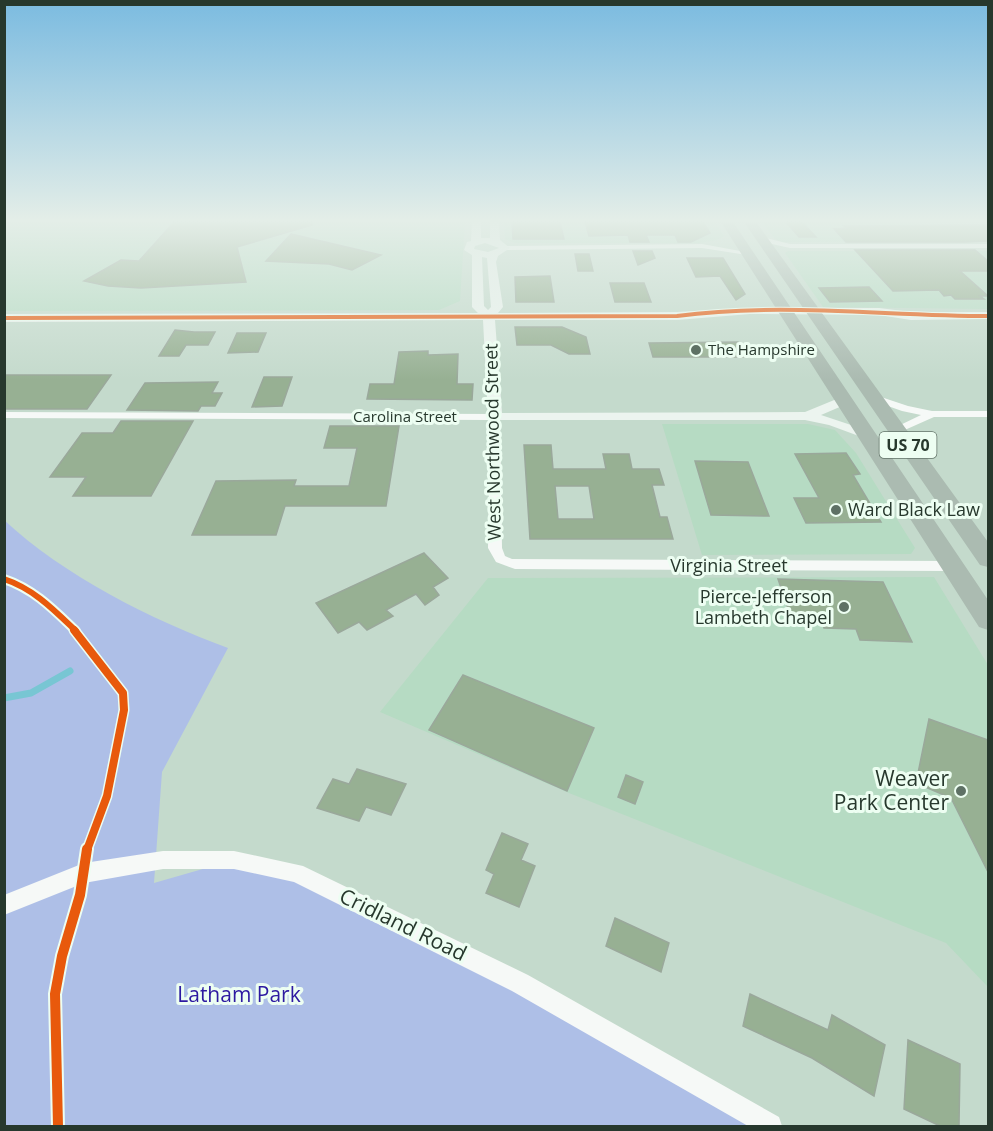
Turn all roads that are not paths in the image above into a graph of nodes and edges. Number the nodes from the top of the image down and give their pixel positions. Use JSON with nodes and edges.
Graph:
{"nodes":[{"id":1,"x":477,"y":275,"type":"edge"},
{"id":2,"x":493,"y":275,"type":"edge"},
{"id":3,"x":761,"y":275,"type":"edge"},
{"id":4,"x":788,"y":275,"type":"edge"},
{"id":5,"x":489,"y":316,"type":"junction"},
{"id":6,"x":988,"y":316,"type":"edge"},
{"id":7,"x":4,"y":318,"type":"edge"},
{"id":8,"x":875,"y":398,"type":"junction"},
{"id":9,"x":844,"y":400,"type":"junction"},
{"id":10,"x":932,"y":414,"type":"junction"},
{"id":11,"x":988,"y":414,"type":"edge"},
{"id":12,"x":4,"y":416,"type":"edge"},
{"id":13,"x":805,"y":416,"type":"junction"},
{"id":14,"x":495,"y":417,"type":"junction"},
{"id":15,"x":898,"y":430,"type":"junction"},
{"id":16,"x":867,"y":435,"type":"junction"},
{"id":17,"x":988,"y":559,"type":"edge"},
{"id":18,"x":505,"y":563,"type":"joint"},
{"id":19,"x":953,"y":566,"type":"junction"},
{"id":20,"x":988,"y":592,"type":"edge"},
{"id":21,"x":988,"y":620,"type":"edge"},
{"id":22,"x":4,"y":905,"type":"edge"},
{"id":23,"x":770,"y":1126,"type":"edge"}],
"edges":[{"from":1,"to":5,"type":"street"},
{"from":2,"to":5,"type":"street"},
{"from":3,"to":9,"type":"highway","number":"US 70"},
{"from":4,"to":8,"type":"highway","number":"US 70"},
{"from":5,"to":6,"type":"street"},
{"from":5,"to":7,"type":"street"},
{"from":5,"to":14,"type":"street","name":"West Northwood Street"},
{"from":8,"to":10,"type":"street"},
{"from":8,"to":15,"type":"highway","number":"US 70"},
{"from":9,"to":13,"type":"street","name":"Carolina Street"},
{"from":9,"to":16,"type":"highway","number":"US 70"},
{"from":10,"to":11,"type":"street"},
{"from":10,"to":15,"type":"street"},
{"from":12,"to":14,"type":"street","name":"Carolina Street"},
{"from":13,"to":14,"type":"street","name":"Carolina Street"},
{"from":13,"to":16,"type":"street","name":"Carolina Street"},
{"from":14,"to":18,"type":"street","name":"West Northwood Street"},
{"from":15,"to":17,"type":"highway","number":"US 70"},
{"from":16,"to":19,"type":"highway","number":"US 70"},
{"from":18,"to":19,"type":"street","name":"Virginia Street"},
{"from":19,"to":20,"type":"highway"},
{"from":19,"to":21,"type":"highway","number":"US 70"},
{"from":22,"to":23,"type":"street","name":"Cridland Road"}]}
